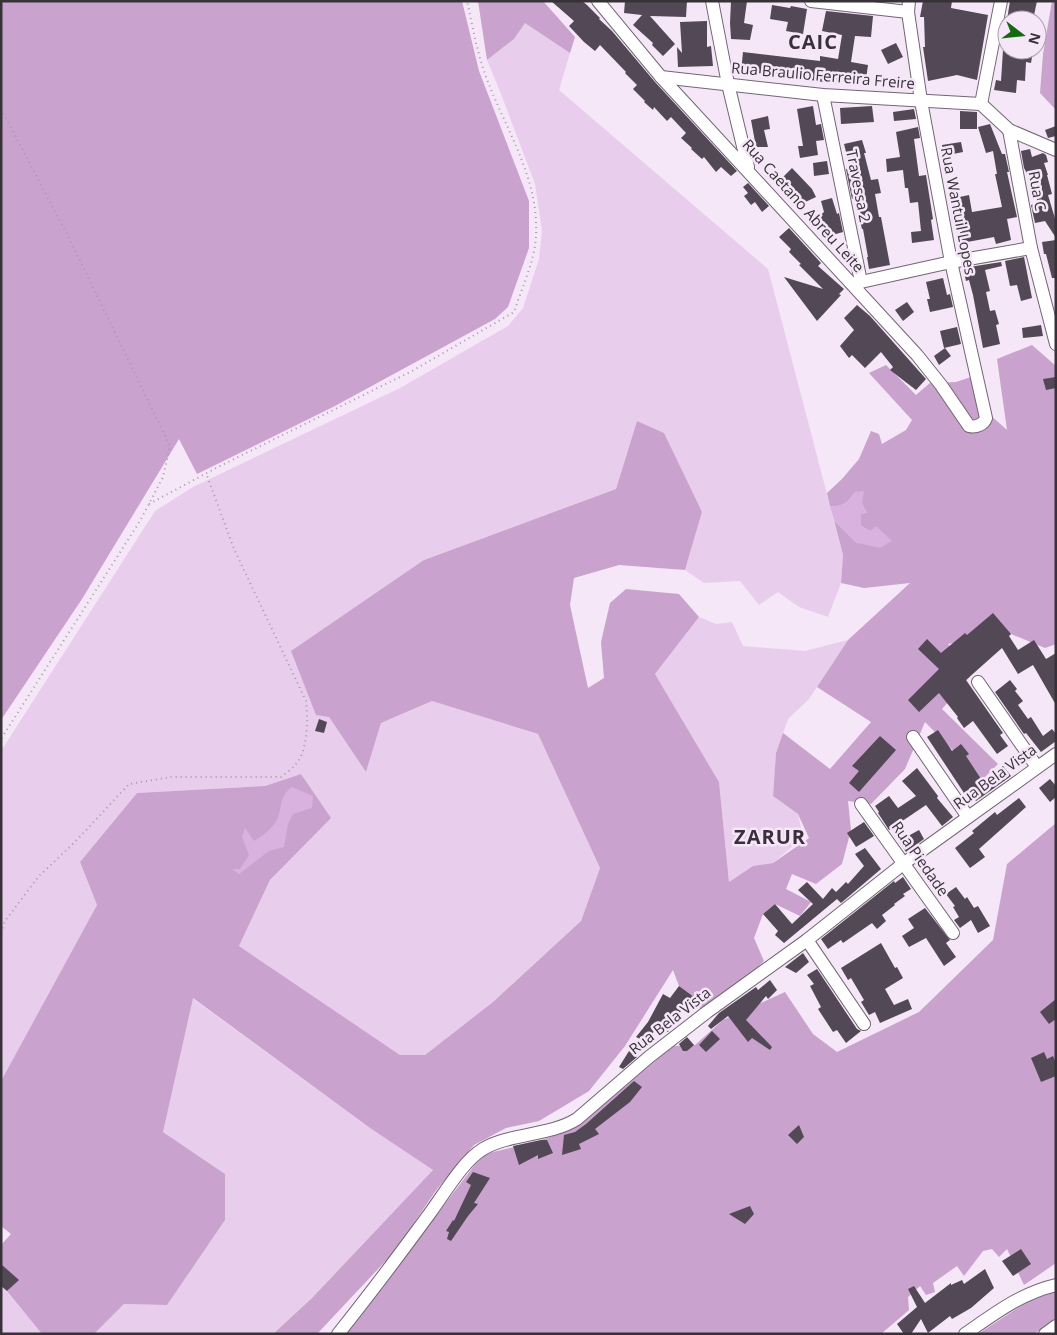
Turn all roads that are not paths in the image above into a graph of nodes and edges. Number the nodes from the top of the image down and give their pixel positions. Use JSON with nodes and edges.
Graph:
{"nodes":[{"id":1,"x":598,"y":1,"type":"edge"},
{"id":2,"x":712,"y":1,"type":"edge"},
{"id":3,"x":811,"y":1,"type":"edge"},
{"id":4,"x":1001,"y":1,"type":"edge"},
{"id":5,"x":908,"y":7,"type":"edge"},
{"id":6,"x":661,"y":77,"type":"junction"},
{"id":7,"x":728,"y":84,"type":"junction"},
{"id":8,"x":823,"y":95,"type":"junction"},
{"id":9,"x":921,"y":101,"type":"junction"},
{"id":10,"x":981,"y":104,"type":"junction"},
{"id":11,"x":1009,"y":130,"type":"junction"},
{"id":12,"x":1056,"y":150,"type":"edge"},
{"id":13,"x":748,"y":170,"type":"junction"},
{"id":14,"x":1030,"y":248,"type":"junction"},
{"id":15,"x":951,"y":262,"type":"junction"},
{"id":16,"x":856,"y":283,"type":"junction"},
{"id":17,"x":1055,"y":343,"type":"edge"},
{"id":18,"x":982,"y":424,"type":"joint"},
{"id":19,"x":978,"y":682,"type":"dead end"},
{"id":20,"x":913,"y":736,"type":"dead end"},
{"id":21,"x":1056,"y":754,"type":"edge"},
{"id":22,"x":1037,"y":767,"type":"junction"},
{"id":23,"x":860,"y":804,"type":"dead end"},
{"id":24,"x":968,"y":817,"type":"junction"},
{"id":25,"x":903,"y":864,"type":"junction"},
{"id":26,"x":953,"y":934,"type":"dead end"},
{"id":27,"x":807,"y":940,"type":"junction"},
{"id":28,"x":864,"y":1024,"type":"dead end"},
{"id":29,"x":1056,"y":1285,"type":"edge"},
{"id":30,"x":1056,"y":1326,"type":"edge"},
{"id":31,"x":338,"y":1334,"type":"edge"},
{"id":32,"x":965,"y":1334,"type":"edge"},
{"id":33,"x":1045,"y":1334,"type":"edge"}],
"edges":[{"from":1,"to":6,"type":"street","name":"Rua Caetano Abreu Leite"},
{"from":2,"to":7,"type":"street"},
{"from":3,"to":5,"type":"street"},
{"from":4,"to":10,"type":"street"},
{"from":5,"to":9,"type":"street","name":"Rua Wantuil Lopes"},
{"from":6,"to":7,"type":"street","name":"Rua Braulio Ferreira Freire"},
{"from":6,"to":13,"type":"street","name":"Rua Caetano Abreu Leite"},
{"from":7,"to":8,"type":"street","name":"Rua Braulio Ferreira Freire"},
{"from":7,"to":13,"type":"street"},
{"from":8,"to":9,"type":"street","name":"Rua Braulio Ferreira Freire"},
{"from":8,"to":16,"type":"street","name":"Travessa 2"},
{"from":9,"to":10,"type":"street","name":"Rua Braulio Ferreira Freire"},
{"from":9,"to":15,"type":"street","name":"Rua Wantuil Lopes"},
{"from":10,"to":11,"type":"street"},
{"from":11,"to":12,"type":"street"},
{"from":11,"to":14,"type":"street","name":"Rua C"},
{"from":13,"to":16,"type":"street","name":"Rua Caetano Abreu Leite"},
{"from":14,"to":15,"type":"street"},
{"from":14,"to":17,"type":"street","name":"Rua C"},
{"from":15,"to":16,"type":"street"},
{"from":15,"to":18,"type":"street","name":"Rua Wantuil Lopes"},
{"from":16,"to":18,"type":"street","name":"Rua Caetano Abreu Leite"},
{"from":19,"to":22,"type":"street"},
{"from":20,"to":24,"type":"street"},
{"from":21,"to":22,"type":"street","name":"Rua Bela Vista"},
{"from":22,"to":24,"type":"street","name":"Rua Bela Vista"},
{"from":23,"to":25,"type":"street","name":"Rua Piedade"},
{"from":24,"to":25,"type":"street","name":"Rua Bela Vista"},
{"from":25,"to":26,"type":"street","name":"Rua Piedade"},
{"from":25,"to":27,"type":"street","name":"Rua Bela Vista"},
{"from":27,"to":28,"type":"street"},
{"from":27,"to":31,"type":"street","name":"Rua Bela Vista"},
{"from":29,"to":32,"type":"street"},
{"from":30,"to":33,"type":"street"}]}
